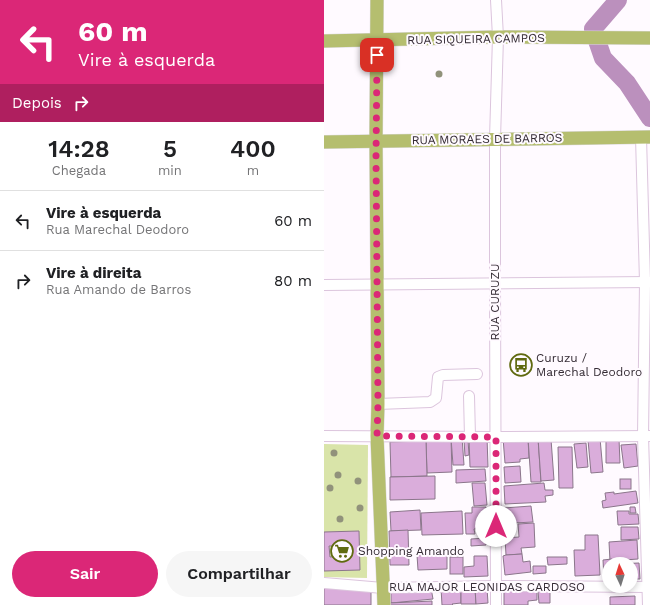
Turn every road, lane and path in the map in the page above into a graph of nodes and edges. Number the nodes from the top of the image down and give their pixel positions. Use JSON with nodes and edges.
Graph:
{"nodes":[{"id":1,"x":377,"y":0,"type":"edge"},
{"id":2,"x":496,"y":0,"type":"edge"},
{"id":3,"x":498,"y":37,"type":"junction"},
{"id":4,"x":650,"y":38,"type":"edge"},
{"id":5,"x":377,"y":40,"type":"junction"},
{"id":6,"x":324,"y":41,"type":"edge"},
{"id":7,"x":645,"y":137,"type":"edge"},
{"id":8,"x":495,"y":139,"type":"junction"},
{"id":9,"x":324,"y":142,"type":"edge"},
{"id":10,"x":376,"y":142,"type":"junction"},
{"id":11,"x":647,"y":282,"type":"edge"},
{"id":12,"x":495,"y":283,"type":"junction"},
{"id":13,"x":377,"y":284,"type":"junction"},
{"id":14,"x":324,"y":285,"type":"edge"},
{"id":15,"x":477,"y":374,"type":"dead end"},
{"id":16,"x":469,"y":396,"type":"dead end"},
{"id":17,"x":378,"y":404,"type":"junction"},
{"id":18,"x":324,"y":436,"type":"edge"},
{"id":19,"x":377,"y":436,"type":"junction"},
{"id":20,"x":647,"y":436,"type":"edge"},
{"id":21,"x":470,"y":437,"type":"junction"},
{"id":22,"x":496,"y":437,"type":"junction"},
{"id":23,"x":324,"y":583,"type":"edge"},
{"id":24,"x":496,"y":586,"type":"junction"},
{"id":25,"x":649,"y":587,"type":"edge"},
{"id":26,"x":384,"y":588,"type":"junction"},
{"id":27,"x":384,"y":605,"type":"edge"},
{"id":28,"x":496,"y":605,"type":"edge"},
{"id":29,"x":648,"y":605,"type":"edge"}],
"edges":[{"from":1,"to":5,"type":"main road"},
{"from":2,"to":3,"type":"street","name":"RUA CURUZU"},
{"from":3,"to":4,"type":"main road","name":"RUA SIQUEIRA CAMPOS"},
{"from":3,"to":5,"type":"main road","name":"RUA SIQUEIRA CAMPOS"},
{"from":3,"to":8,"type":"street","name":"RUA CURUZU"},
{"from":5,"to":6,"type":"main road","name":"RUA SIQUEIRA CAMPOS"},
{"from":5,"to":10,"type":"main road"},
{"from":7,"to":8,"type":"main road","name":"RUA MORAES DE BARROS"},
{"from":7,"to":11,"type":"street"},
{"from":8,"to":10,"type":"main road","name":"RUA MORAES DE BARROS"},
{"from":8,"to":12,"type":"street","name":"RUA CURUZU"},
{"from":9,"to":10,"type":"main road","name":"RUA MORAES DE BARROS"},
{"from":10,"to":13,"type":"main road"},
{"from":11,"to":12,"type":"street"},
{"from":11,"to":20,"type":"street"},
{"from":12,"to":13,"type":"street"},
{"from":12,"to":22,"type":"street","name":"RUA CURUZU"},
{"from":13,"to":14,"type":"street"},
{"from":13,"to":17,"type":"main road"},
{"from":15,"to":17,"type":"street"},
{"from":16,"to":21,"type":"street"},
{"from":17,"to":19,"type":"main road"},
{"from":18,"to":19,"type":"street"},
{"from":19,"to":21,"type":"street"},
{"from":19,"to":26,"type":"main road"},
{"from":20,"to":22,"type":"street"},
{"from":20,"to":25,"type":"street"},
{"from":21,"to":22,"type":"street"},
{"from":22,"to":24,"type":"street","name":"RUA CURUZU"},
{"from":23,"to":26,"type":"street","name":"RUA MAJOR LEONIDAS CARDOSO"},
{"from":24,"to":25,"type":"street","name":"RUA MAJOR LEONIDAS CARDOSO"},
{"from":24,"to":26,"type":"street","name":"RUA MAJOR LEONIDAS CARDOSO"},
{"from":24,"to":28,"type":"street","name":"RUA CURUZU"},
{"from":25,"to":29,"type":"street"},
{"from":26,"to":27,"type":"main road"}]}
